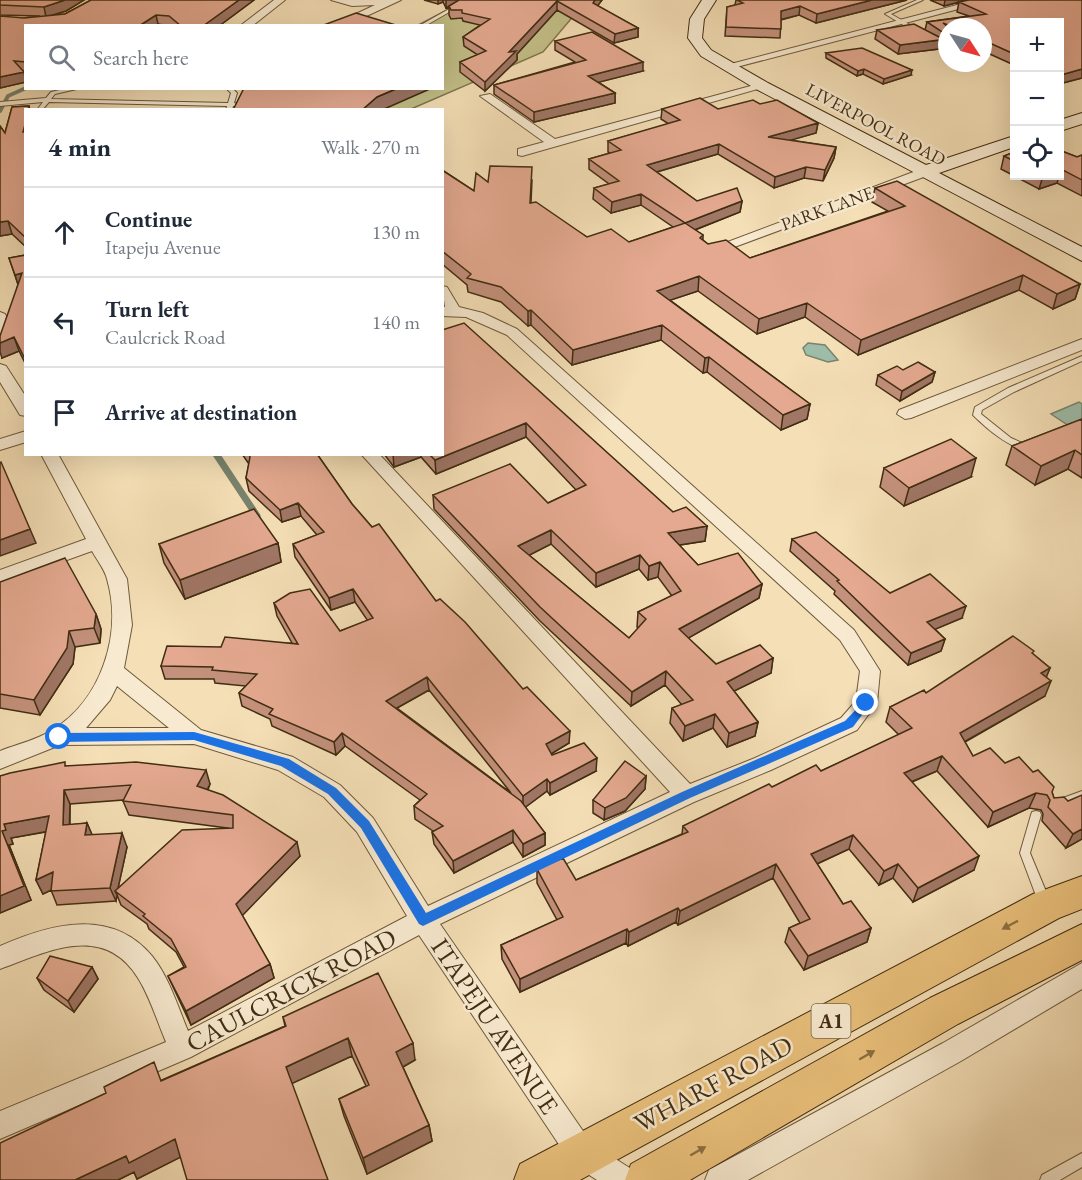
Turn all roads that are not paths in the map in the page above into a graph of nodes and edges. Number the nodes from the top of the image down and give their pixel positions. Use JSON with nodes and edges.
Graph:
{"nodes":[{"id":1,"x":280,"y":0,"type":"edge"},
{"id":2,"x":336,"y":0,"type":"edge"},
{"id":3,"x":468,"y":0,"type":"edge"},
{"id":4,"x":709,"y":0,"type":"edge"},
{"id":5,"x":921,"y":0,"type":"edge"},
{"id":6,"x":988,"y":0,"type":"edge"},
{"id":7,"x":395,"y":1,"type":"edge"},
{"id":8,"x":352,"y":3,"type":"junction"},
{"id":9,"x":359,"y":16,"type":"junction"},
{"id":10,"x":904,"y":22,"type":"junction"},
{"id":11,"x":248,"y":24,"type":"edge"},
{"id":12,"x":340,"y":24,"type":"edge"},
{"id":13,"x":426,"y":24,"type":"edge"},
{"id":14,"x":922,"y":34,"type":"edge"},
{"id":15,"x":729,"y":66,"type":"junction"},
{"id":16,"x":762,"y":86,"type":"junction"},
{"id":17,"x":59,"y":90,"type":"edge"},
{"id":18,"x":232,"y":90,"type":"edge"},
{"id":19,"x":486,"y":96,"type":"dead end"},
{"id":20,"x":45,"y":100,"type":"junction"},
{"id":21,"x":0,"y":104,"type":"edge"},
{"id":22,"x":241,"y":105,"type":"edge"},
{"id":23,"x":230,"y":107,"type":"edge"},
{"id":24,"x":40,"y":108,"type":"edge"},
{"id":25,"x":1082,"y":118,"type":"edge"},
{"id":26,"x":1064,"y":124,"type":"edge"},
{"id":27,"x":1010,"y":142,"type":"edge"},
{"id":28,"x":553,"y":143,"type":"junction"},
{"id":29,"x":522,"y":152,"type":"dead end"},
{"id":30,"x":924,"y":172,"type":"junction"},
{"id":31,"x":708,"y":252,"type":"edge"},
{"id":32,"x":1082,"y":255,"type":"edge"},
{"id":33,"x":448,"y":311,"type":"edge"},
{"id":34,"x":0,"y":317,"type":"edge"},
{"id":35,"x":0,"y":329,"type":"edge"},
{"id":36,"x":1082,"y":344,"type":"edge"},
{"id":37,"x":1082,"y":358,"type":"edge"},
{"id":38,"x":1015,"y":368,"type":"junction"},
{"id":39,"x":0,"y":369,"type":"edge"},
{"id":40,"x":1033,"y":380,"type":"junction"},
{"id":41,"x":24,"y":408,"type":"edge"},
{"id":42,"x":905,"y":414,"type":"dead end"},
{"id":43,"x":24,"y":437,"type":"edge"},
{"id":44,"x":0,"y":445,"type":"edge"},
{"id":45,"x":1035,"y":447,"type":"edge"},
{"id":46,"x":50,"y":456,"type":"edge"},
{"id":47,"x":371,"y":456,"type":"edge"},
{"id":48,"x":97,"y":542,"type":"junction"},
{"id":49,"x":0,"y":577,"type":"edge"},
{"id":50,"x":113,"y":671,"type":"junction"},
{"id":51,"x":194,"y":736,"type":"junction"},
{"id":52,"x":59,"y":737,"type":"junction"},
{"id":53,"x":0,"y":760,"type":"edge"},
{"id":54,"x":686,"y":795,"type":"junction"},
{"id":55,"x":1082,"y":795,"type":"edge"},
{"id":56,"x":1052,"y":807,"type":"edge"},
{"id":57,"x":1036,"y":815,"type":"dead end"},
{"id":58,"x":1064,"y":899,"type":"edge"},
{"id":59,"x":423,"y":920,"type":"junction"},
{"id":60,"x":1082,"y":941,"type":"edge"},
{"id":61,"x":0,"y":958,"type":"edge"},
{"id":62,"x":1082,"y":975,"type":"edge"},
{"id":63,"x":182,"y":1048,"type":"junction"},
{"id":64,"x":0,"y":1125,"type":"edge"},
{"id":65,"x":582,"y":1154,"type":"junction"},
{"id":66,"x":1082,"y":1160,"type":"edge"},
{"id":67,"x":536,"y":1180,"type":"edge"},
{"id":68,"x":623,"y":1180,"type":"edge"},
{"id":69,"x":647,"y":1180,"type":"edge"},
{"id":70,"x":719,"y":1180,"type":"edge"},
{"id":71,"x":1047,"y":1180,"type":"edge"}],
"edges":[{"from":1,"to":11,"type":"street"},
{"from":2,"to":8,"type":"street"},
{"from":3,"to":13,"type":"lane"},
{"from":4,"to":15,"type":"main road","name":"LIVERPOOL ROAD"},
{"from":5,"to":10,"type":"lane"},
{"from":6,"to":10,"type":"street"},
{"from":7,"to":8,"type":"street"},
{"from":7,"to":9,"type":"street"},
{"from":8,"to":9,"type":"street"},
{"from":9,"to":12,"type":"street"},
{"from":10,"to":14,"type":"lane"},
{"from":10,"to":15,"type":"street"},
{"from":15,"to":16,"type":"main road","name":"LIVERPOOL ROAD"},
{"from":16,"to":28,"type":"street"},
{"from":16,"to":30,"type":"main road","name":"LIVERPOOL ROAD"},
{"from":17,"to":20,"type":"lane"},
{"from":18,"to":23,"type":"lane"},
{"from":19,"to":28,"type":"street"},
{"from":20,"to":21,"type":"lane"},
{"from":20,"to":23,"type":"lane"},
{"from":20,"to":24,"type":"lane"},
{"from":22,"to":23,"type":"lane"},
{"from":25,"to":26,"type":"main road"},
{"from":27,"to":30,"type":"main road","name":"PARK LANE"},
{"from":28,"to":29,"type":"street"},
{"from":30,"to":31,"type":"street","name":"PARK LANE"},
{"from":30,"to":32,"type":"main road","name":"LIVERPOOL ROAD"},
{"from":33,"to":54,"type":"street","name":"CAULCRICK ROAD"},
{"from":34,"to":35,"type":"street"},
{"from":36,"to":38,"type":"street"},
{"from":37,"to":40,"type":"lane"},
{"from":38,"to":40,"type":"lane"},
{"from":38,"to":42,"type":"street"},
{"from":39,"to":41,"type":"street"},
{"from":40,"to":45,"type":"lane"},
{"from":43,"to":44,"type":"street"},
{"from":46,"to":48,"type":"street"},
{"from":47,"to":54,"type":"street"},
{"from":48,"to":49,"type":"street"},
{"from":48,"to":50,"type":"street"},
{"from":50,"to":51,"type":"street"},
{"from":50,"to":52,"type":"street"},
{"from":51,"to":52,"type":"street","name":"ITAPEJU AVENUE"},
{"from":51,"to":59,"type":"street","name":"ITAPEJU AVENUE"},
{"from":52,"to":53,"type":"street","name":"ITAPEJU AVENUE"},
{"from":54,"to":59,"type":"street","name":"CAULCRICK ROAD"},
{"from":55,"to":56,"type":"lane"},
{"from":57,"to":58,"type":"lane"},
{"from":58,"to":65,"type":"main road","name":"WHARF ROAD","number":"A1","one_way":true},
{"from":59,"to":63,"type":"street","name":"CAULCRICK ROAD"},
{"from":59,"to":65,"type":"street","name":"ITAPEJU AVENUE"},
{"from":69,"to":60,"type":"main road","number":"A1","one_way":true},
{"from":61,"to":63,"type":"street"},
{"from":62,"to":70,"type":"street"},
{"from":63,"to":64,"type":"street","name":"CAULCRICK ROAD"},
{"from":65,"to":67,"type":"main road","name":"WHARF ROAD","number":"A1"},
{"from":65,"to":68,"type":"street","name":"ITAPEJU AVENUE"},
{"from":66,"to":71,"type":"lane"}]}
